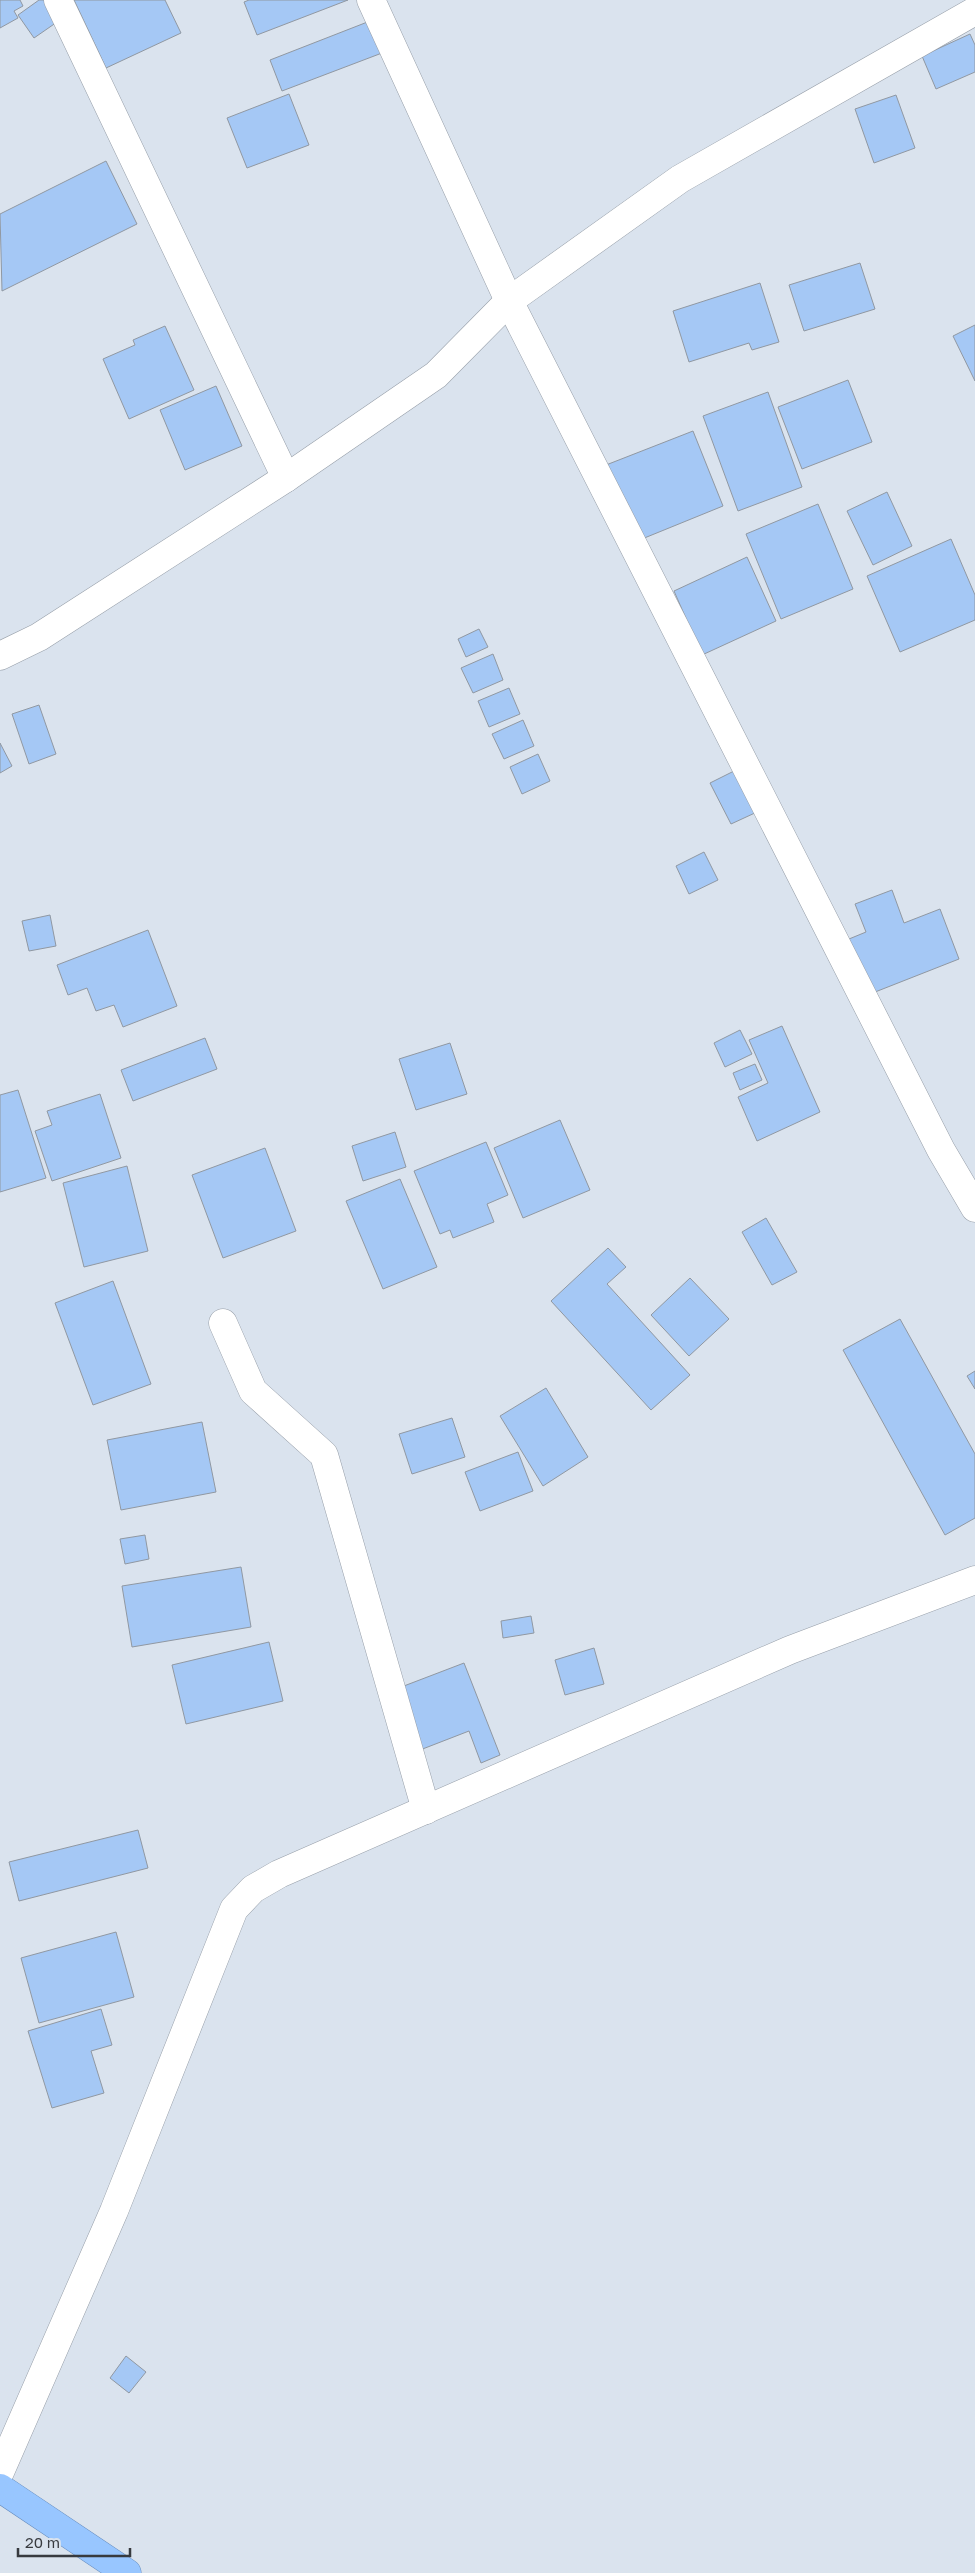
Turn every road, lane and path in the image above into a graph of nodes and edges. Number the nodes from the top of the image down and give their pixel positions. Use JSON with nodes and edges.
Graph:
{"nodes":[{"id":1,"x":58,"y":0,"type":"edge"},
{"id":2,"x":371,"y":0,"type":"edge"},
{"id":3,"x":975,"y":11,"type":"edge"},
{"id":4,"x":510,"y":301,"type":"junction"},
{"id":5,"x":286,"y":478,"type":"junction"},
{"id":6,"x":0,"y":656,"type":"edge"},
{"id":7,"x":975,"y":1208,"type":"edge"},
{"id":8,"x":223,"y":1323,"type":"dead end"},
{"id":9,"x":975,"y":1580,"type":"edge"},
{"id":10,"x":426,"y":1810,"type":"junction"},
{"id":11,"x":0,"y":2472,"type":"edge"},
{"id":12,"x":0,"y":2488,"type":"edge"},
{"id":13,"x":127,"y":2573,"type":"edge"}],
"edges":[{"from":1,"to":5,"type":"street"},
{"from":2,"to":4,"type":"street"},
{"from":3,"to":4,"type":"street"},
{"from":4,"to":5,"type":"street"},
{"from":4,"to":7,"type":"street"},
{"from":5,"to":6,"type":"street"},
{"from":8,"to":10,"type":"street"},
{"from":9,"to":10,"type":"street"},
{"from":10,"to":11,"type":"street"},
{"from":12,"to":13,"type":"highway"}]}
